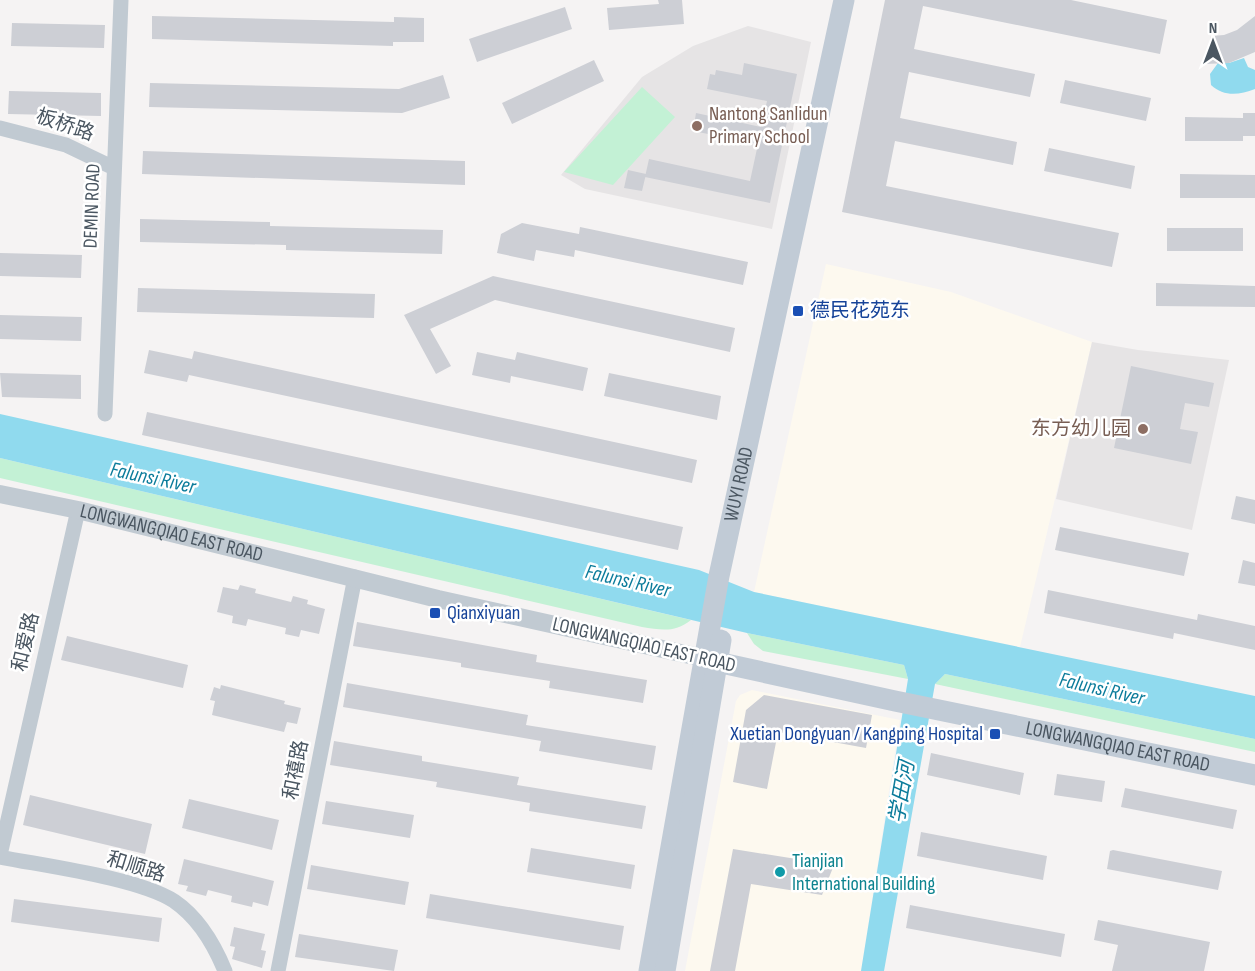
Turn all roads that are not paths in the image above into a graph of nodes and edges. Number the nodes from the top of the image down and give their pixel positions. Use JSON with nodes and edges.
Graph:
{"nodes":[{"id":1,"x":121,"y":0,"type":"edge"},
{"id":2,"x":844,"y":0,"type":"edge"},
{"id":3,"x":856,"y":0,"type":"edge"},
{"id":4,"x":0,"y":128,"type":"edge"},
{"id":5,"x":114,"y":168,"type":"junction"},
{"id":6,"x":105,"y":414,"type":"dead end"},
{"id":7,"x":0,"y":495,"type":"edge"},
{"id":8,"x":78,"y":510,"type":"junction"},
{"id":9,"x":355,"y":576,"type":"junction"},
{"id":10,"x":725,"y":579,"type":"junction"},
{"id":11,"x":710,"y":660,"type":"junction"},
{"id":12,"x":1255,"y":775,"type":"edge"},
{"id":13,"x":0,"y":856,"type":"edge"},
{"id":14,"x":225,"y":971,"type":"edge"},
{"id":15,"x":278,"y":971,"type":"edge"},
{"id":16,"x":649,"y":971,"type":"edge"},
{"id":17,"x":665,"y":971,"type":"edge"}],
"edges":[{"from":1,"to":5,"type":"street","name":"DEMIN ROAD"},
{"from":2,"to":10,"type":"main road","name":"WUYI ROAD"},
{"from":3,"to":10,"type":"main road","name":"WUYI ROAD"},
{"from":4,"to":5,"type":"street","name":"板桥路"},
{"from":5,"to":6,"type":"street","name":"DEMIN ROAD"},
{"from":7,"to":8,"type":"street","name":"LONGWANGQIAO EAST ROAD"},
{"from":8,"to":9,"type":"street","name":"LONGWANGQIAO EAST ROAD"},
{"from":8,"to":13,"type":"street","name":"和爱路"},
{"from":9,"to":11,"type":"street","name":"LONGWANGQIAO EAST ROAD"},
{"from":9,"to":15,"type":"street","name":"和禧路"},
{"from":10,"to":11,"type":"main road","name":"WUYI ROAD"},
{"from":11,"to":12,"type":"main road","name":"LONGWANGQIAO EAST ROAD"},
{"from":11,"to":16,"type":"main road","name":"WUYI ROAD"},
{"from":11,"to":17,"type":"main road","name":"WUYI ROAD"},
{"from":13,"to":14,"type":"street","name":"和顺路"}]}
